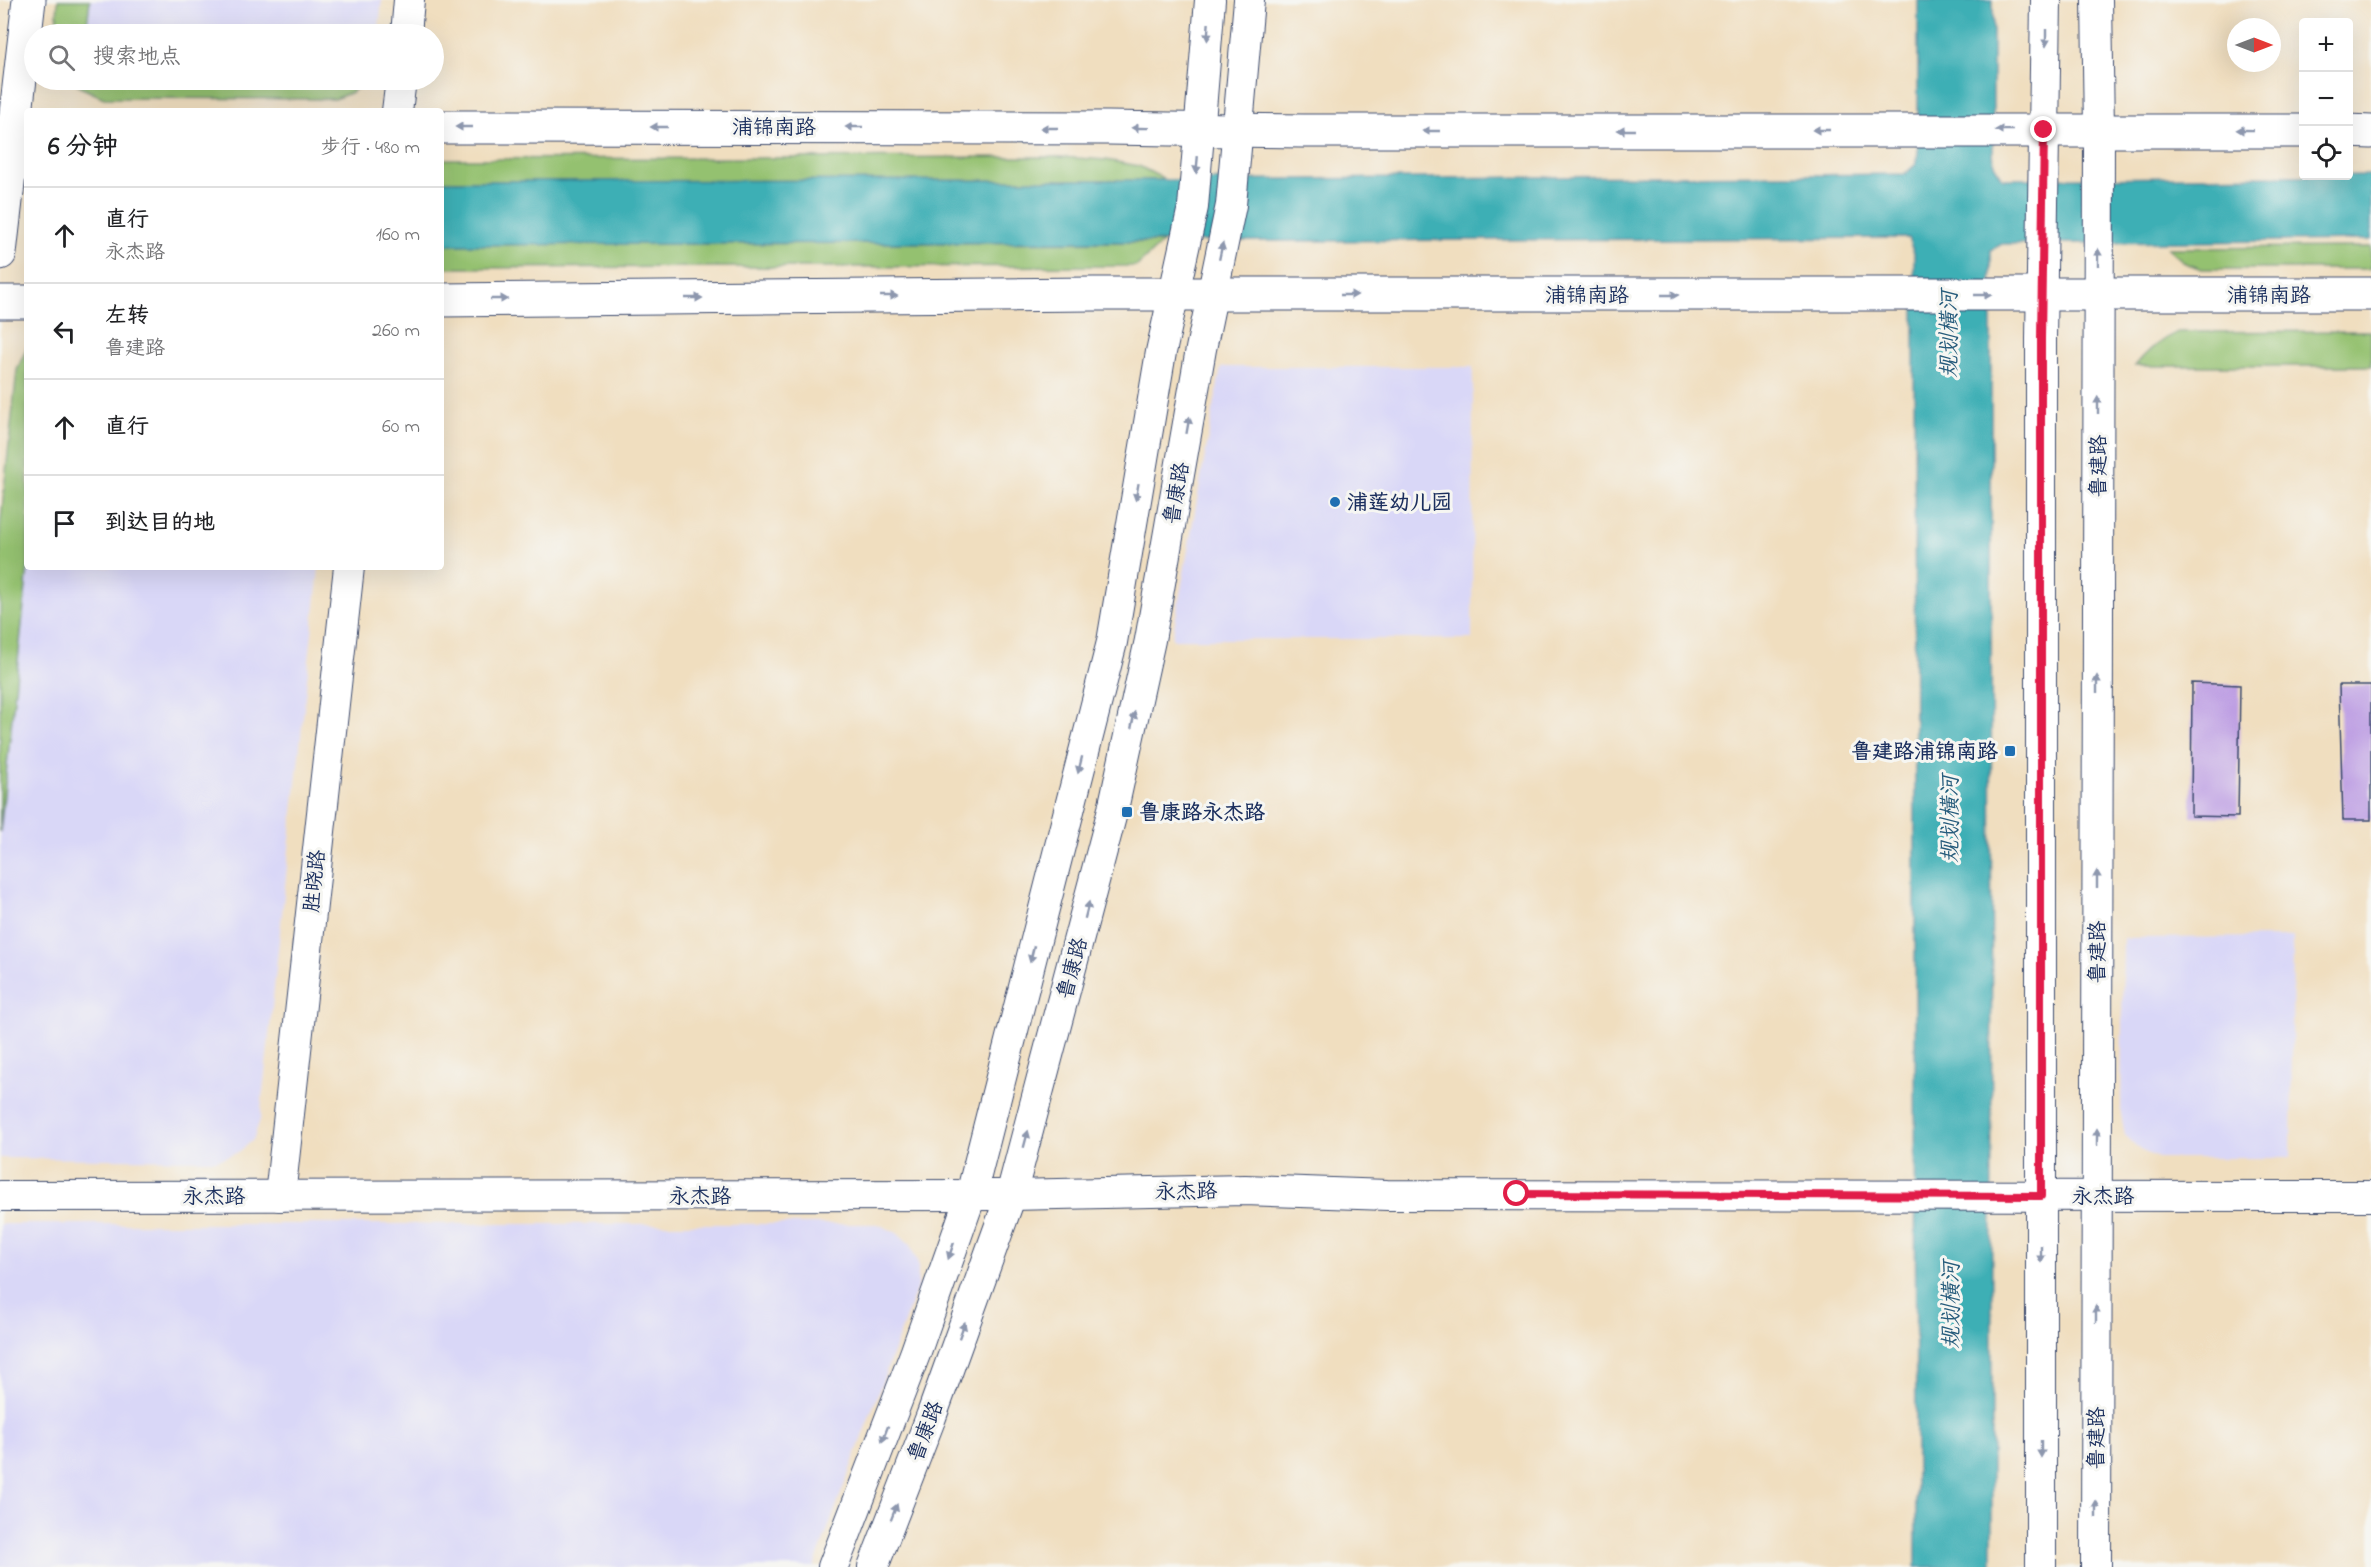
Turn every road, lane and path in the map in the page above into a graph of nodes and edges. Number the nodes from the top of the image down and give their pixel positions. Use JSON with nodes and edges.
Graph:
{"nodes":[{"id":1,"x":29,"y":0,"type":"edge"},
{"id":2,"x":409,"y":0,"type":"edge"},
{"id":3,"x":1210,"y":0,"type":"edge"},
{"id":4,"x":1249,"y":0,"type":"edge"},
{"id":5,"x":2046,"y":0,"type":"edge"},
{"id":6,"x":2097,"y":0,"type":"edge"},
{"id":7,"x":26,"y":24,"type":"edge"},
{"id":8,"x":407,"y":24,"type":"edge"},
{"id":9,"x":24,"y":42,"type":"edge"},
{"id":10,"x":400,"y":90,"type":"edge"},
{"id":11,"x":398,"y":108,"type":"edge"},
{"id":12,"x":14,"y":126,"type":"edge"},
{"id":13,"x":444,"y":127,"type":"edge"},
{"id":14,"x":1200,"y":129,"type":"junction"},
{"id":15,"x":1238,"y":130,"type":"junction"},
{"id":16,"x":2044,"y":130,"type":"junction"},
{"id":17,"x":2099,"y":130,"type":"junction"},
{"id":18,"x":2299,"y":131,"type":"edge"},
{"id":19,"x":2353,"y":131,"type":"edge"},
{"id":20,"x":2371,"y":132,"type":"edge"},
{"id":21,"x":0,"y":253,"type":"edge"},
{"id":22,"x":1174,"y":294,"type":"junction"},
{"id":23,"x":1212,"y":294,"type":"junction"},
{"id":24,"x":2371,"y":294,"type":"edge"},
{"id":25,"x":2042,"y":295,"type":"junction"},
{"id":26,"x":2098,"y":295,"type":"junction"},
{"id":27,"x":444,"y":300,"type":"edge"},
{"id":28,"x":0,"y":302,"type":"edge"},
{"id":29,"x":24,"y":302,"type":"edge"},
{"id":30,"x":349,"y":570,"type":"edge"},
{"id":31,"x":971,"y":1195,"type":"junction"},
{"id":32,"x":1011,"y":1195,"type":"junction"},
{"id":33,"x":0,"y":1196,"type":"edge"},
{"id":34,"x":279,"y":1196,"type":"junction"},
{"id":35,"x":2041,"y":1196,"type":"junction"},
{"id":36,"x":2097,"y":1196,"type":"junction"},
{"id":37,"x":2371,"y":1196,"type":"edge"},
{"id":38,"x":833,"y":1567,"type":"edge"},
{"id":39,"x":873,"y":1567,"type":"edge"},
{"id":40,"x":2041,"y":1567,"type":"edge"},
{"id":41,"x":2096,"y":1567,"type":"edge"}],
"edges":[{"from":1,"to":7,"type":"main road"},
{"from":2,"to":8,"type":"street"},
{"from":3,"to":14,"type":"street","name":"鲁康路","one_way":true},
{"from":4,"to":15,"type":"street","name":"鲁康路"},
{"from":5,"to":16,"type":"street","one_way":true},
{"from":6,"to":17,"type":"street","name":"鲁建路"},
{"from":9,"to":12,"type":"main road"},
{"from":10,"to":11,"type":"street"},
{"from":12,"to":21,"type":"main road"},
{"from":14,"to":13,"type":"main road","name":"浦锦南路","one_way":true},
{"from":14,"to":15,"type":"main road","name":"浦锦南路"},
{"from":14,"to":22,"type":"street","name":"鲁康路","one_way":true},
{"from":16,"to":15,"type":"main road","name":"浦锦南路","one_way":true},
{"from":23,"to":15,"type":"street","name":"鲁康路","one_way":true},
{"from":16,"to":17,"type":"main road"},
{"from":16,"to":25,"type":"street"},
{"from":18,"to":17,"type":"main road","one_way":true},
{"from":26,"to":17,"type":"street","name":"鲁建路","one_way":true},
{"from":19,"to":20,"type":"main road"},
{"from":22,"to":23,"type":"main road","name":"浦锦南路"},
{"from":27,"to":22,"type":"main road","name":"浦锦南路","one_way":true},
{"from":22,"to":31,"type":"street","name":"鲁康路","one_way":true},
{"from":23,"to":25,"type":"main road","name":"浦锦南路","one_way":true},
{"from":32,"to":23,"type":"street","name":"鲁康路","one_way":true},
{"from":24,"to":26,"type":"main road","name":"浦锦南路"},
{"from":25,"to":26,"type":"main road","name":"浦锦南路"},
{"from":25,"to":35,"type":"street"},
{"from":36,"to":26,"type":"street","name":"鲁建路","one_way":true},
{"from":28,"to":29,"type":"main road"},
{"from":30,"to":34,"type":"street","name":"胜晓路"},
{"from":31,"to":32,"type":"street","name":"永杰路"},
{"from":31,"to":34,"type":"street","name":"永杰路"},
{"from":31,"to":38,"type":"street","name":"鲁康路","one_way":true},
{"from":32,"to":35,"type":"street","name":"永杰路"},
{"from":39,"to":32,"type":"street","name":"鲁康路","one_way":true},
{"from":33,"to":34,"type":"street","name":"永杰路"},
{"from":35,"to":36,"type":"street","name":"永杰路"},
{"from":35,"to":40,"type":"street","one_way":true},
{"from":36,"to":37,"type":"street","name":"永杰路"},
{"from":41,"to":36,"type":"street","name":"鲁建路","one_way":true}]}
